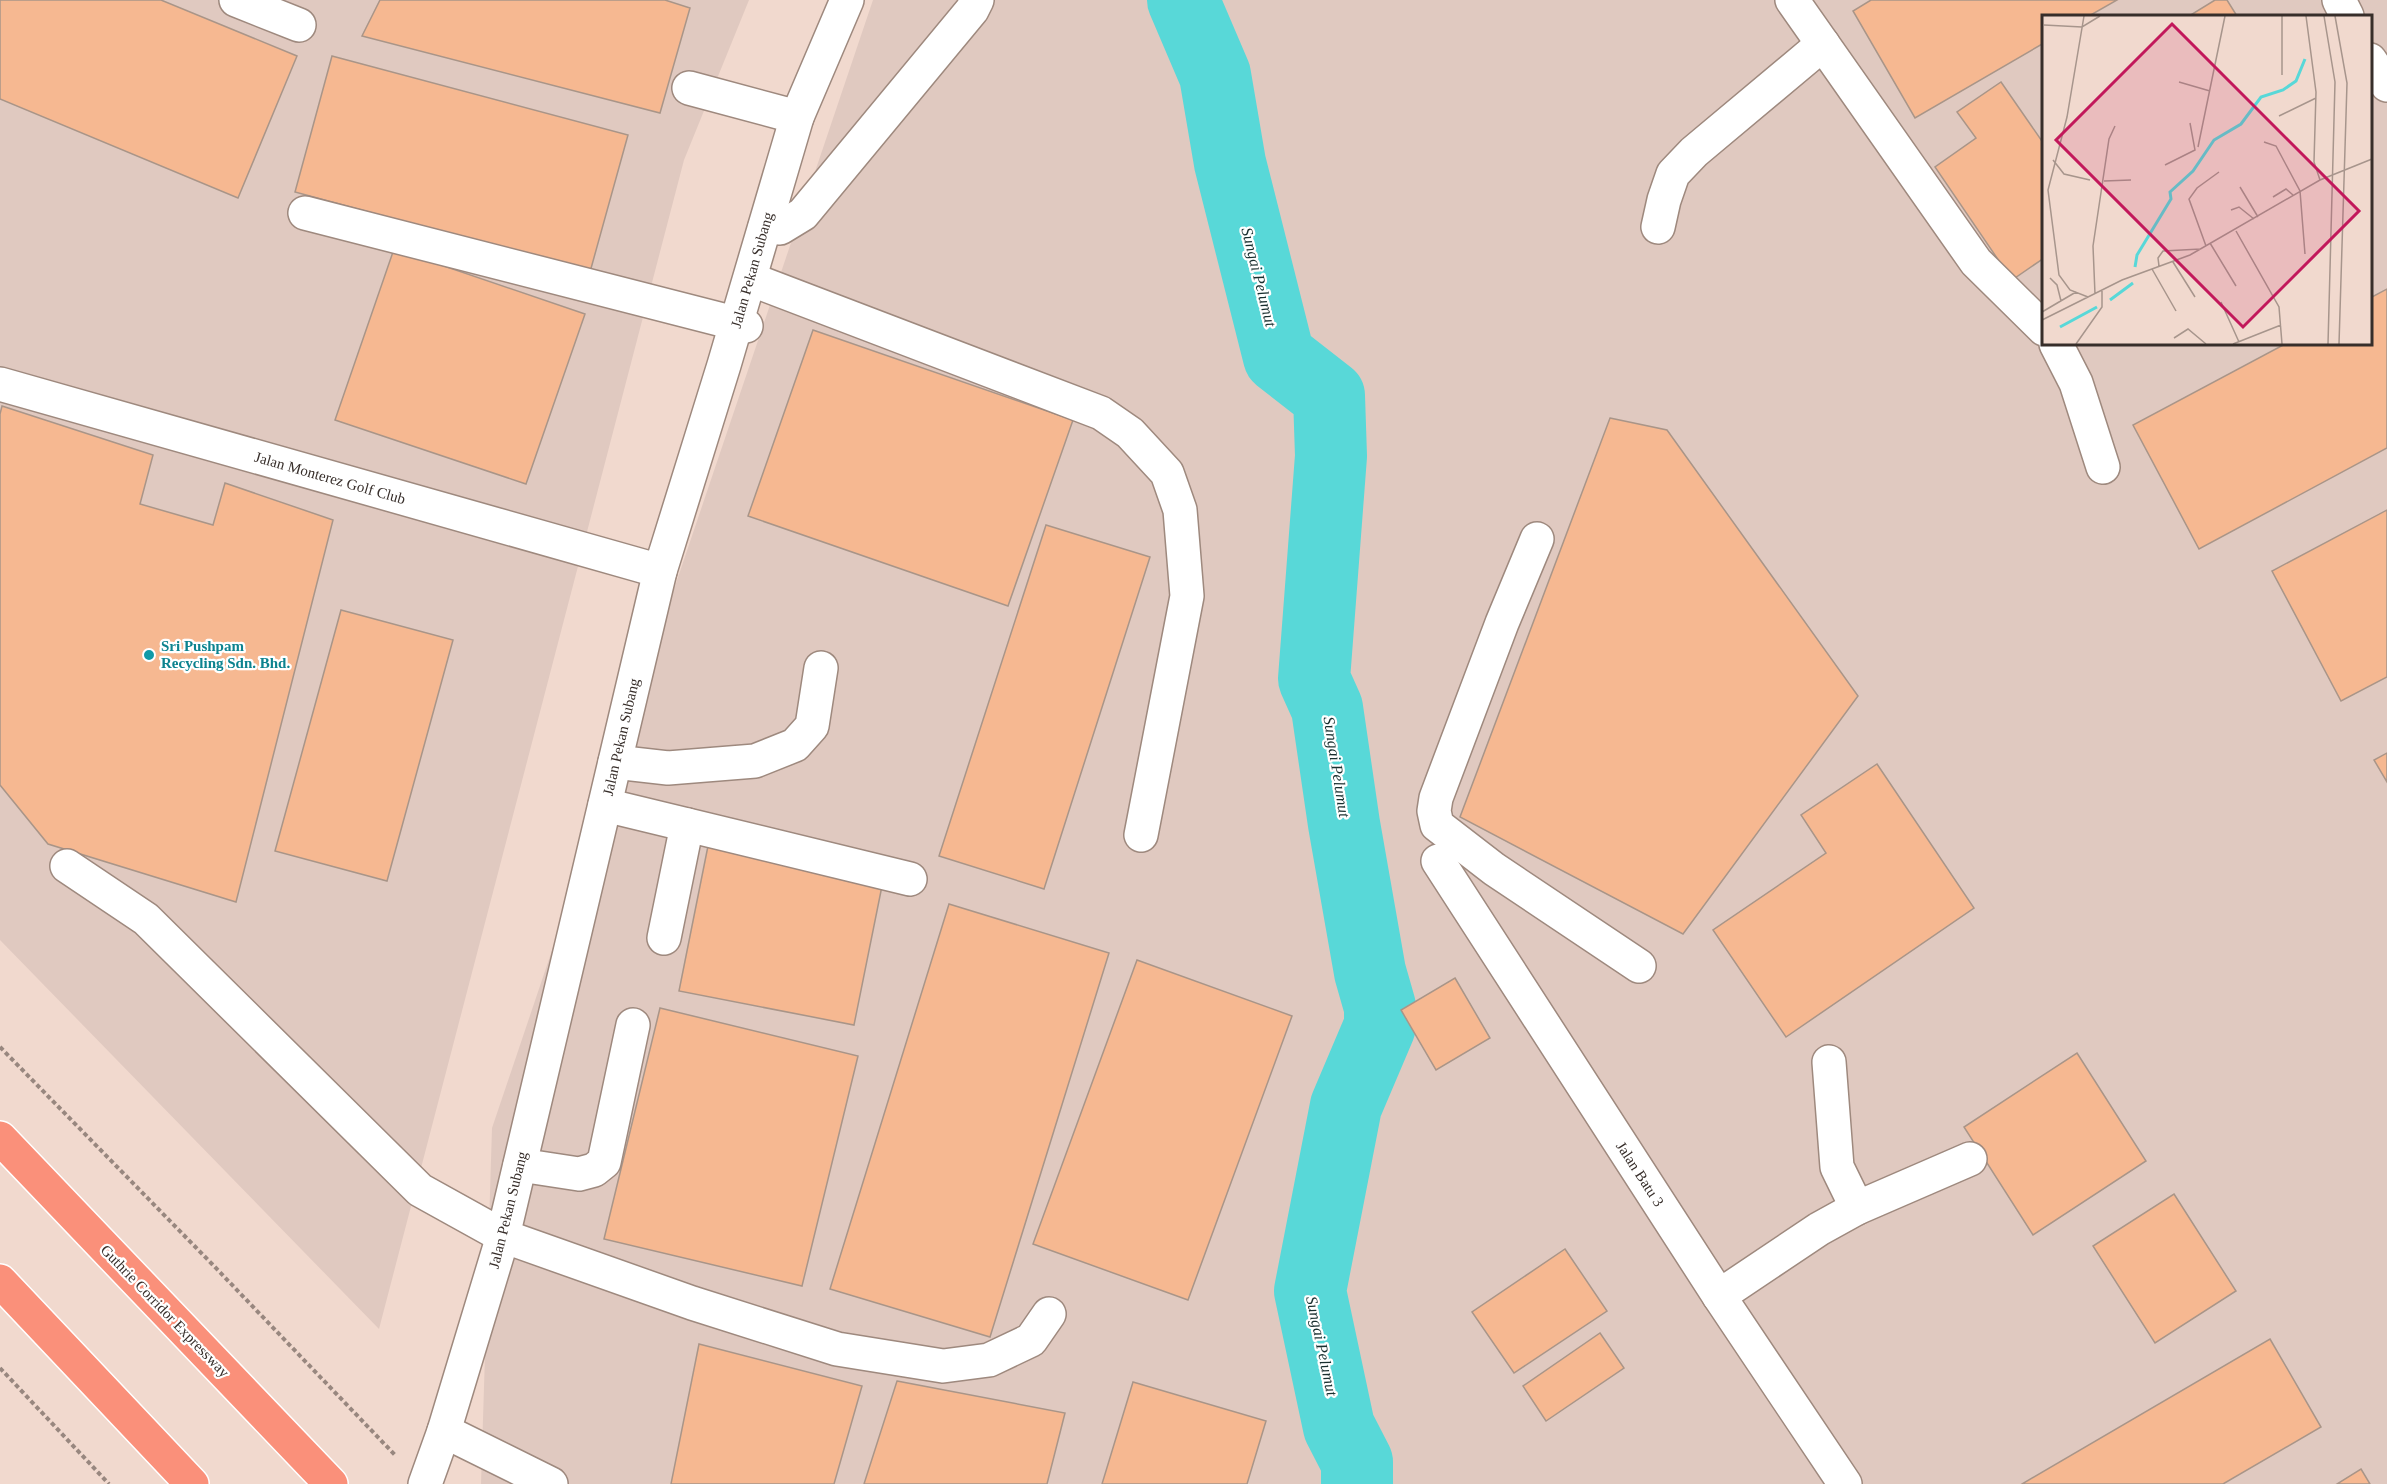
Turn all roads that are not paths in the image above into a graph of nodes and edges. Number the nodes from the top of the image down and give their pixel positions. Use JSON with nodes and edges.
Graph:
{"nodes":[{"id":1,"x":236,"y":0,"type":"edge"},
{"id":2,"x":847,"y":0,"type":"edge"},
{"id":3,"x":977,"y":0,"type":"edge"},
{"id":4,"x":1792,"y":0,"type":"edge"},
{"id":5,"x":2339,"y":0,"type":"edge"},
{"id":6,"x":2346,"y":15,"type":"edge"},
{"id":7,"x":299,"y":25,"type":"dead end"},
{"id":8,"x":1823,"y":44,"type":"junction"},
{"id":9,"x":2372,"y":63,"type":"edge"},
{"id":10,"x":2387,"y":85,"type":"edge"},
{"id":11,"x":688,"y":88,"type":"dead end"},
{"id":12,"x":797,"y":117,"type":"junction"},
{"id":13,"x":305,"y":213,"type":"dead end"},
{"id":14,"x":765,"y":227,"type":"junction"},
{"id":15,"x":1658,"y":227,"type":"dead end"},
{"id":16,"x":750,"y":279,"type":"junction"},
{"id":17,"x":741,"y":325,"type":"junction"},
{"id":18,"x":2042,"y":328,"type":"edge"},
{"id":19,"x":2057,"y":345,"type":"edge"},
{"id":20,"x":0,"y":384,"type":"edge"},
{"id":21,"x":2103,"y":467,"type":"dead end"},
{"id":22,"x":1537,"y":539,"type":"dead end"},
{"id":23,"x":660,"y":571,"type":"junction"},
{"id":24,"x":821,"y":668,"type":"dead end"},
{"id":25,"x":615,"y":762,"type":"junction"},
{"id":26,"x":605,"y":805,"type":"junction"},
{"id":27,"x":687,"y":825,"type":"junction"},
{"id":28,"x":1141,"y":835,"type":"dead end"},
{"id":29,"x":1438,"y":861,"type":"dead end"},
{"id":30,"x":67,"y":866,"type":"dead end"},
{"id":31,"x":1494,"y":869,"type":"junction"},
{"id":32,"x":910,"y":879,"type":"dead end"},
{"id":33,"x":1464,"y":901,"type":"junction"},
{"id":34,"x":664,"y":938,"type":"dead end"},
{"id":35,"x":1639,"y":966,"type":"dead end"},
{"id":36,"x":633,"y":1025,"type":"dead end"},
{"id":37,"x":1829,"y":1062,"type":"dead end"},
{"id":38,"x":0,"y":1138,"type":"edge"},
{"id":39,"x":1970,"y":1159,"type":"dead end"},
{"id":40,"x":520,"y":1165,"type":"junction"},
{"id":41,"x":1857,"y":1208,"type":"junction"},
{"id":42,"x":503,"y":1236,"type":"junction"},
{"id":43,"x":0,"y":1281,"type":"edge"},
{"id":44,"x":1719,"y":1296,"type":"junction"},
{"id":45,"x":1049,"y":1314,"type":"dead end"},
{"id":46,"x":444,"y":1431,"type":"junction"},
{"id":47,"x":192,"y":1484,"type":"edge"},
{"id":48,"x":331,"y":1484,"type":"edge"},
{"id":49,"x":425,"y":1484,"type":"edge"},
{"id":50,"x":551,"y":1484,"type":"edge"},
{"id":51,"x":1845,"y":1484,"type":"edge"}],
"edges":[{"from":1,"to":7,"type":"street"},
{"from":2,"to":12,"type":"street","name":"Jalan Pekan Subang"},
{"from":3,"to":14,"type":"street"},
{"from":4,"to":8,"type":"street"},
{"from":5,"to":6,"type":"street"},
{"from":8,"to":15,"type":"street"},
{"from":8,"to":18,"type":"street"},
{"from":9,"to":10,"type":"street"},
{"from":11,"to":12,"type":"street"},
{"from":12,"to":14,"type":"street","name":"Jalan Pekan Subang"},
{"from":13,"to":17,"type":"street"},
{"from":14,"to":16,"type":"street","name":"Jalan Pekan Subang"},
{"from":16,"to":17,"type":"street","name":"Jalan Pekan Subang"},
{"from":16,"to":28,"type":"street"},
{"from":17,"to":23,"type":"street","name":"Jalan Pekan Subang"},
{"from":19,"to":21,"type":"street"},
{"from":20,"to":23,"type":"street","name":"Jalan Monterez Golf Club"},
{"from":22,"to":31,"type":"street"},
{"from":23,"to":25,"type":"street","name":"Jalan Pekan Subang"},
{"from":24,"to":25,"type":"street"},
{"from":25,"to":26,"type":"street","name":"Jalan Pekan Subang"},
{"from":26,"to":27,"type":"street"},
{"from":26,"to":40,"type":"street","name":"Jalan Pekan Subang"},
{"from":27,"to":32,"type":"street"},
{"from":27,"to":34,"type":"street"},
{"from":29,"to":33,"type":"street","name":"Jalan Batu 3"},
{"from":30,"to":42,"type":"street"},
{"from":31,"to":33,"type":"street"},
{"from":31,"to":35,"type":"street"},
{"from":33,"to":44,"type":"street","name":"Jalan Batu 3"},
{"from":36,"to":40,"type":"street"},
{"from":37,"to":41,"type":"street"},
{"from":38,"to":48,"type":"highway","name":"Guthrie Corridor Expressway"},
{"from":39,"to":41,"type":"street"},
{"from":40,"to":42,"type":"street","name":"Jalan Pekan Subang"},
{"from":41,"to":44,"type":"street"},
{"from":42,"to":45,"type":"street"},
{"from":42,"to":46,"type":"street","name":"Jalan Pekan Subang"},
{"from":43,"to":47,"type":"highway"},
{"from":44,"to":51,"type":"street","name":"Jalan Batu 3"},
{"from":46,"to":49,"type":"street","name":"Jalan Pekan Subang"},
{"from":46,"to":50,"type":"street"}]}
